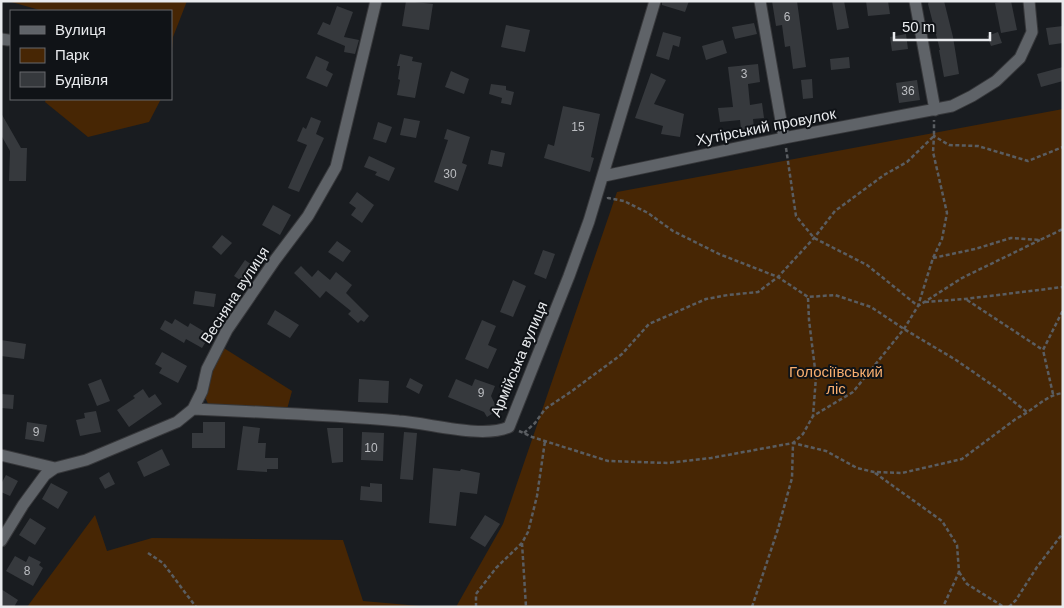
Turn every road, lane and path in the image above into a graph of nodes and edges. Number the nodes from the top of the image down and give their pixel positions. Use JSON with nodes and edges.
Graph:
{"nodes":[{"id":1,"x":376,"y":1,"type":"edge"},
{"id":2,"x":655,"y":1,"type":"edge"},
{"id":3,"x":760,"y":1,"type":"edge"},
{"id":4,"x":915,"y":1,"type":"edge"},
{"id":5,"x":1029,"y":1,"type":"edge"},
{"id":6,"x":935,"y":110,"type":"junction"},
{"id":7,"x":934,"y":136,"type":"junction"},
{"id":8,"x":784,"y":138,"type":"junction"},
{"id":9,"x":1062,"y":147,"type":"edge"},
{"id":10,"x":604,"y":176,"type":"junction"},
{"id":11,"x":1063,"y":229,"type":"edge"},
{"id":12,"x":814,"y":238,"type":"junction"},
{"id":13,"x":1040,"y":240,"type":"junction"},
{"id":14,"x":933,"y":258,"type":"junction"},
{"id":15,"x":778,"y":277,"type":"junction"},
{"id":16,"x":1063,"y":287,"type":"edge"},
{"id":17,"x":808,"y":298,"type":"junction"},
{"id":18,"x":965,"y":300,"type":"junction"},
{"id":19,"x":924,"y":302,"type":"junction"},
{"id":20,"x":918,"y":306,"type":"junction"},
{"id":21,"x":1063,"y":310,"type":"edge"},
{"id":22,"x":904,"y":329,"type":"junction"},
{"id":23,"x":1043,"y":350,"type":"junction"},
{"id":24,"x":1063,"y":393,"type":"edge"},
{"id":25,"x":1052,"y":394,"type":"junction"},
{"id":26,"x":193,"y":409,"type":"junction"},
{"id":27,"x":1028,"y":413,"type":"junction"},
{"id":28,"x":813,"y":416,"type":"junction"},
{"id":29,"x":509,"y":426,"type":"junction"},
{"id":30,"x":524,"y":433,"type":"junction"},
{"id":31,"x":545,"y":441,"type":"junction"},
{"id":32,"x":793,"y":443,"type":"junction"},
{"id":33,"x":1,"y":454,"type":"edge"},
{"id":34,"x":56,"y":468,"type":"junction"},
{"id":35,"x":874,"y":472,"type":"junction"},
{"id":36,"x":1063,"y":533,"type":"edge"},
{"id":37,"x":1,"y":541,"type":"edge"},
{"id":38,"x":522,"y":543,"type":"junction"},
{"id":39,"x":148,"y":553,"type":"dead end"},
{"id":40,"x":959,"y":572,"type":"junction"},
{"id":41,"x":196,"y":607,"type":"edge"},
{"id":42,"x":476,"y":607,"type":"edge"},
{"id":43,"x":526,"y":607,"type":"edge"},
{"id":44,"x":752,"y":607,"type":"edge"},
{"id":45,"x":943,"y":607,"type":"edge"},
{"id":46,"x":1004,"y":607,"type":"edge"},
{"id":47,"x":1009,"y":607,"type":"edge"}],
"edges":[{"from":1,"to":26,"type":"street","name":"Весняна вулиця"},
{"from":2,"to":10,"type":"street","name":"Армійська вулиця"},
{"from":3,"to":8,"type":"street"},
{"from":4,"to":6,"type":"street"},
{"from":5,"to":6,"type":"street","name":"Хутірський провулок"},
{"from":6,"to":7,"type":"path"},
{"from":6,"to":8,"type":"street","name":"Хутірський провулок"},
{"from":7,"to":9,"type":"path"},
{"from":7,"to":12,"type":"path"},
{"from":7,"to":14,"type":"path"},
{"from":8,"to":10,"type":"street","name":"Хутірський провулок"},
{"from":8,"to":12,"type":"path"},
{"from":10,"to":15,"type":"path"},
{"from":10,"to":29,"type":"street","name":"Армійська вулиця"},
{"from":11,"to":13,"type":"path"},
{"from":12,"to":15,"type":"path"},
{"from":12,"to":20,"type":"path"},
{"from":13,"to":14,"type":"path"},
{"from":13,"to":19,"type":"path"},
{"from":14,"to":20,"type":"path"},
{"from":15,"to":17,"type":"path"},
{"from":15,"to":30,"type":"path"},
{"from":16,"to":18,"type":"path"},
{"from":17,"to":22,"type":"path"},
{"from":17,"to":28,"type":"path"},
{"from":18,"to":19,"type":"path"},
{"from":18,"to":23,"type":"path"},
{"from":19,"to":20,"type":"path"},
{"from":20,"to":22,"type":"path"},
{"from":21,"to":23,"type":"path"},
{"from":22,"to":27,"type":"path"},
{"from":22,"to":28,"type":"path"},
{"from":23,"to":25,"type":"path"},
{"from":24,"to":25,"type":"path"},
{"from":25,"to":27,"type":"path"},
{"from":26,"to":29,"type":"street","name":"Армійська вулиця"},
{"from":26,"to":34,"type":"street","name":"Весняна вулиця"},
{"from":27,"to":35,"type":"path"},
{"from":28,"to":32,"type":"path"},
{"from":29,"to":30,"type":"path"},
{"from":30,"to":31,"type":"path"},
{"from":31,"to":32,"type":"path"},
{"from":31,"to":38,"type":"path"},
{"from":32,"to":35,"type":"path"},
{"from":32,"to":44,"type":"path"},
{"from":33,"to":34,"type":"street"},
{"from":34,"to":37,"type":"street","name":"Весняна вулиця"},
{"from":35,"to":40,"type":"path"},
{"from":36,"to":47,"type":"path"},
{"from":38,"to":42,"type":"path"},
{"from":38,"to":43,"type":"path"},
{"from":39,"to":41,"type":"path"},
{"from":40,"to":45,"type":"path"},
{"from":40,"to":46,"type":"path"}]}
